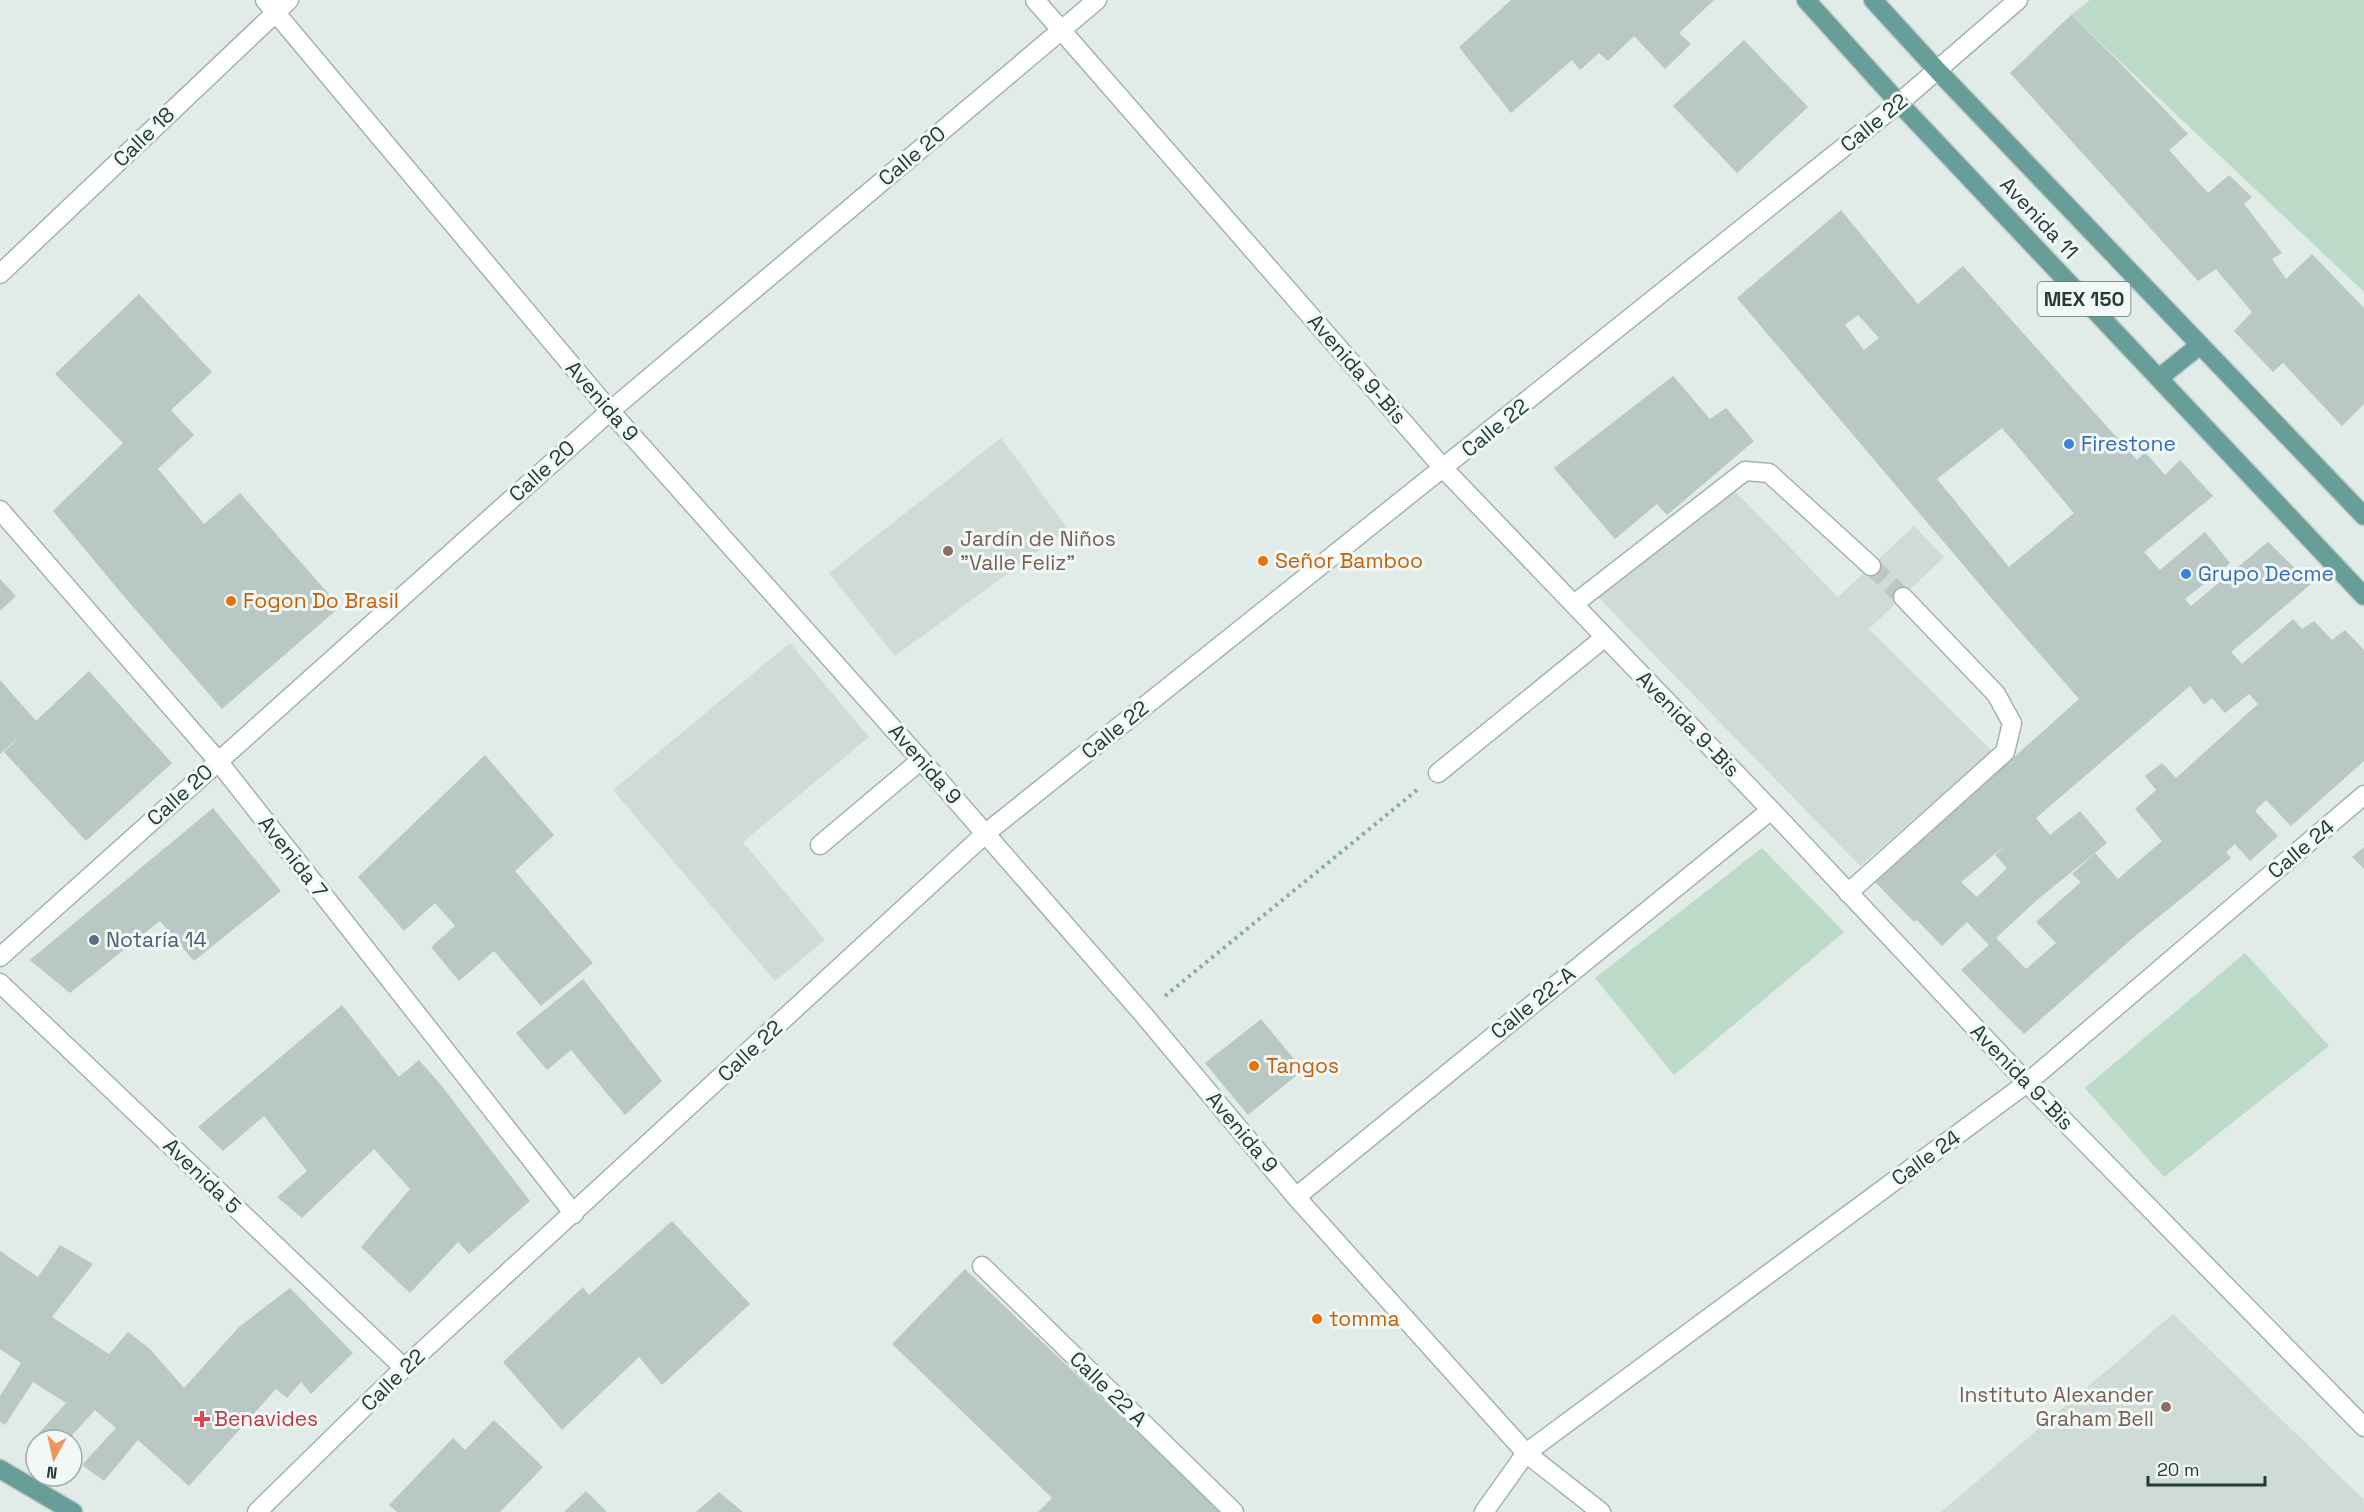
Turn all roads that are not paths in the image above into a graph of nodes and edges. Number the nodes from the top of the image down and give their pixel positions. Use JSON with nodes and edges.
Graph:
{"nodes":[{"id":1,"x":1035,"y":0,"type":"edge"},
{"id":2,"x":1097,"y":0,"type":"edge"},
{"id":3,"x":1806,"y":0,"type":"edge"},
{"id":4,"x":1873,"y":0,"type":"edge"},
{"id":5,"x":2018,"y":0,"type":"edge"},
{"id":6,"x":276,"y":4,"type":"edge"},
{"id":7,"x":1061,"y":31,"type":"junction"},
{"id":8,"x":1938,"y":71,"type":"junction"},
{"id":9,"x":1899,"y":103,"type":"junction"},
{"id":10,"x":0,"y":274,"type":"edge"},
{"id":11,"x":2200,"y":345,"type":"junction"},
{"id":12,"x":2159,"y":378,"type":"junction"},
{"id":13,"x":609,"y":411,"type":"junction"},
{"id":14,"x":1444,"y":469,"type":"junction"},
{"id":15,"x":0,"y":510,"type":"edge"},
{"id":16,"x":2364,"y":516,"type":"edge"},
{"id":17,"x":1871,"y":566,"type":"tunnel mouth"},
{"id":18,"x":2364,"y":596,"type":"edge"},
{"id":19,"x":1902,"y":597,"type":"tunnel mouth"},
{"id":20,"x":1574,"y":604,"type":"junction"},
{"id":21,"x":1604,"y":638,"type":"junction"},
{"id":22,"x":921,"y":760,"type":"junction"},
{"id":23,"x":218,"y":761,"type":"junction"},
{"id":24,"x":1438,"y":773,"type":"road end"},
{"id":25,"x":2364,"y":795,"type":"edge"},
{"id":26,"x":1771,"y":810,"type":"junction"},
{"id":27,"x":986,"y":833,"type":"junction"},
{"id":28,"x":820,"y":845,"type":"dead end"},
{"id":29,"x":1848,"y":893,"type":"junction"},
{"id":30,"x":0,"y":957,"type":"edge"},
{"id":31,"x":0,"y":983,"type":"edge"},
{"id":32,"x":2027,"y":1083,"type":"junction"},
{"id":33,"x":1296,"y":1197,"type":"junction"},
{"id":34,"x":574,"y":1214,"type":"junction"},
{"id":35,"x":982,"y":1266,"type":"dead end"},
{"id":36,"x":404,"y":1368,"type":"junction"},
{"id":37,"x":2364,"y":1427,"type":"edge"},
{"id":38,"x":1526,"y":1453,"type":"junction"},
{"id":39,"x":0,"y":1469,"type":"edge"},
{"id":40,"x":73,"y":1512,"type":"edge"},
{"id":41,"x":257,"y":1512,"type":"edge"},
{"id":42,"x":1234,"y":1512,"type":"edge"},
{"id":43,"x":1484,"y":1512,"type":"edge"},
{"id":44,"x":1600,"y":1512,"type":"edge"}],
"edges":[{"from":1,"to":7,"type":"street","name":"Avenida 9-Bis"},
{"from":2,"to":7,"type":"street","name":"Calle 20"},
{"from":3,"to":9,"type":"main road","name":"Avenida 11","number":"MEX 150"},
{"from":4,"to":8,"type":"main road","name":"Avenida 11","number":"MEX 150"},
{"from":5,"to":8,"type":"street","name":"Calle 22"},
{"from":6,"to":10,"type":"street","name":"Calle 18"},
{"from":6,"to":13,"type":"street","name":"Avenida 9"},
{"from":7,"to":13,"type":"street","name":"Calle 20"},
{"from":7,"to":14,"type":"street","name":"Avenida 9-Bis"},
{"from":8,"to":9,"type":"street","name":"Calle 22"},
{"from":8,"to":11,"type":"main road","name":"Avenida 11","number":"MEX 150"},
{"from":9,"to":12,"type":"main road","name":"Avenida 11","number":"MEX 150"},
{"from":9,"to":14,"type":"street","name":"Calle 22"},
{"from":11,"to":12,"type":"main road"},
{"from":11,"to":16,"type":"main road","name":"Avenida 11","number":"MEX 150"},
{"from":12,"to":18,"type":"main road","name":"Avenida 11","number":"MEX 150"},
{"from":13,"to":22,"type":"street","name":"Avenida 9"},
{"from":13,"to":23,"type":"street","name":"Calle 20"},
{"from":14,"to":20,"type":"street","name":"Avenida 9-Bis"},
{"from":14,"to":27,"type":"street","name":"Calle 22"},
{"from":15,"to":23,"type":"street","name":"Avenida 7"},
{"from":17,"to":20,"type":"street"},
{"from":19,"to":29,"type":"street"},
{"from":20,"to":21,"type":"street","name":"Avenida 9-Bis"},
{"from":21,"to":24,"type":"street"},
{"from":21,"to":26,"type":"street","name":"Avenida 9-Bis"},
{"from":22,"to":27,"type":"street","name":"Avenida 9"},
{"from":22,"to":28,"type":"street"},
{"from":23,"to":30,"type":"street","name":"Calle 20"},
{"from":23,"to":34,"type":"street","name":"Avenida 7"},
{"from":25,"to":32,"type":"street","name":"Calle 24"},
{"from":26,"to":29,"type":"street","name":"Avenida 9-Bis"},
{"from":26,"to":33,"type":"street","name":"Calle 22-A"},
{"from":27,"to":33,"type":"street","name":"Avenida 9"},
{"from":27,"to":34,"type":"street","name":"Calle 22"},
{"from":29,"to":32,"type":"street","name":"Avenida 9-Bis"},
{"from":31,"to":36,"type":"street","name":"Avenida 5"},
{"from":32,"to":37,"type":"street","name":"Avenida 9-Bis"},
{"from":32,"to":38,"type":"street","name":"Calle 24"},
{"from":33,"to":38,"type":"street","name":"Avenida 9"},
{"from":34,"to":36,"type":"street","name":"Calle 22"},
{"from":35,"to":42,"type":"street","name":"Calle 22 A"},
{"from":36,"to":41,"type":"street","name":"Calle 22"},
{"from":38,"to":43,"type":"street","name":"Calle 24"},
{"from":38,"to":44,"type":"street","name":"Avenida 9"},
{"from":39,"to":40,"type":"main road"}]}
